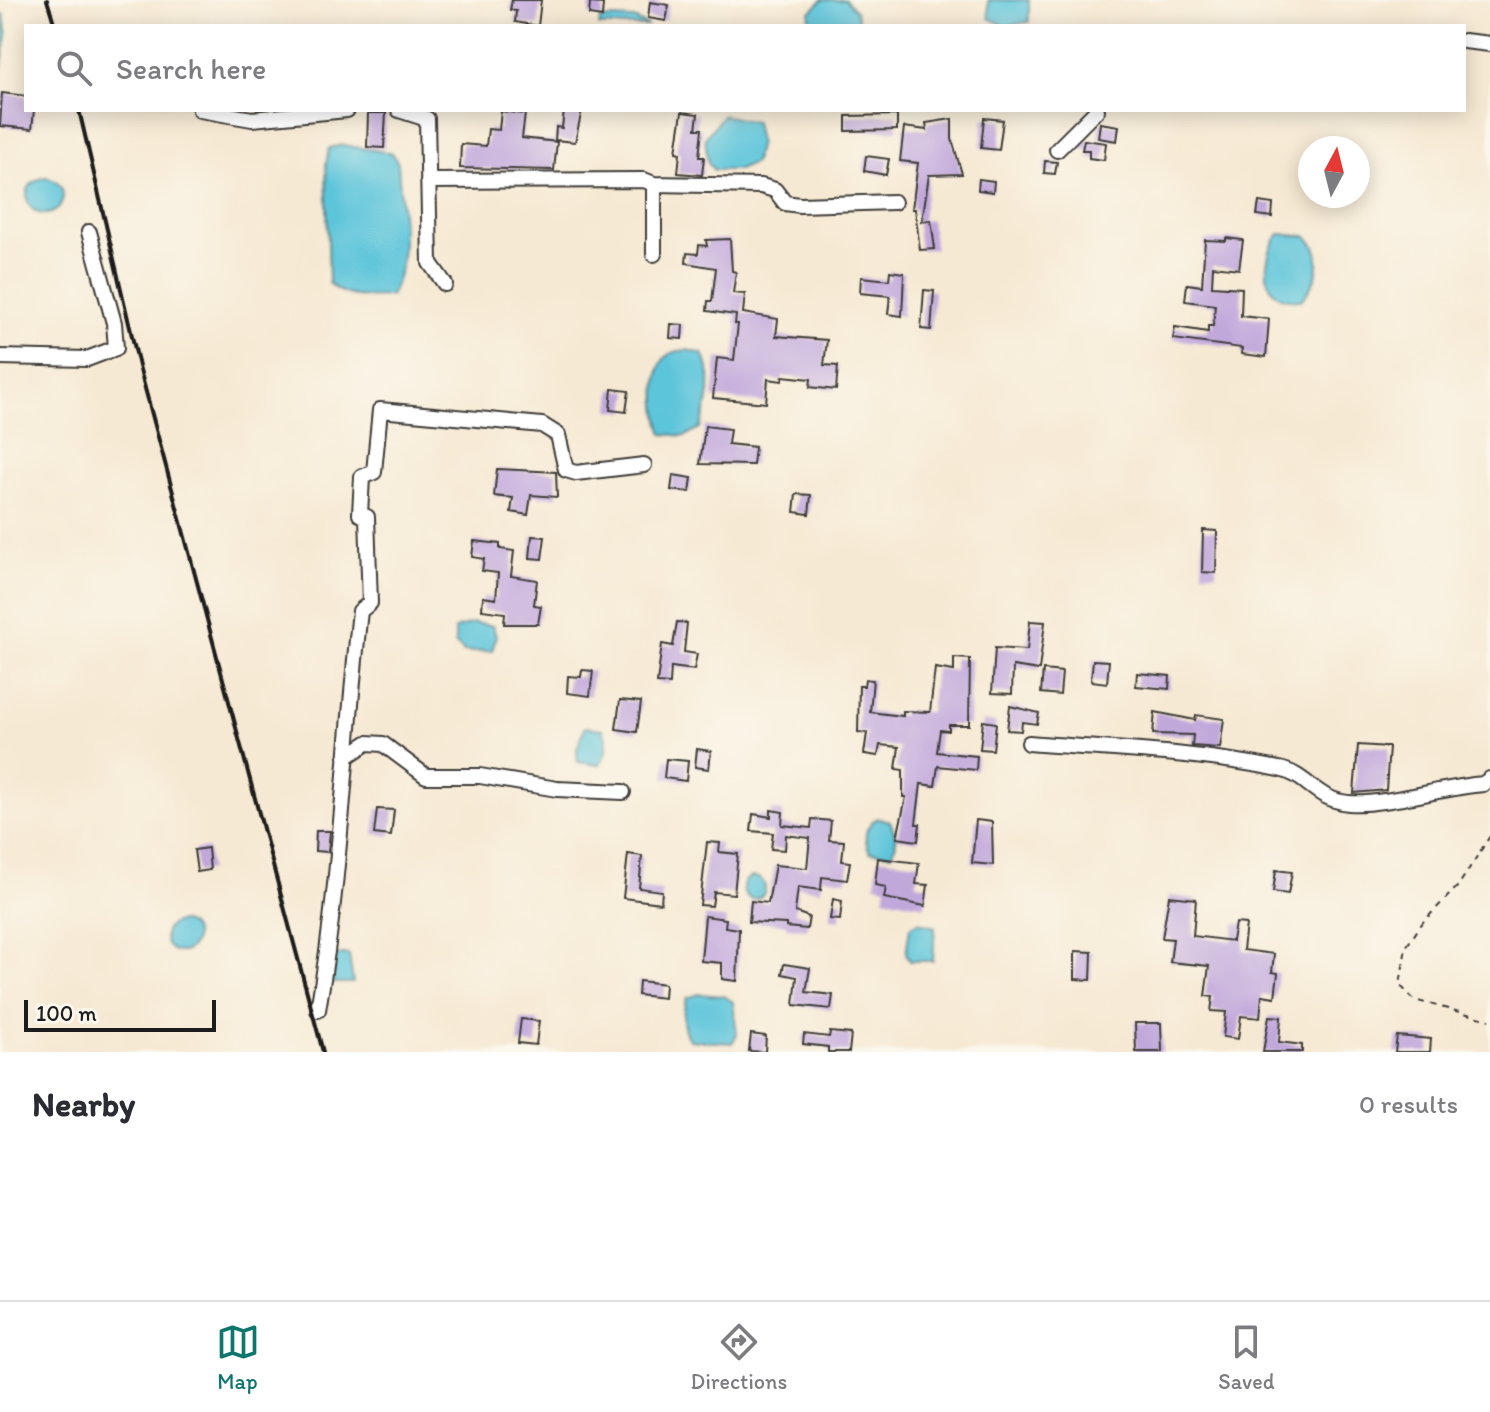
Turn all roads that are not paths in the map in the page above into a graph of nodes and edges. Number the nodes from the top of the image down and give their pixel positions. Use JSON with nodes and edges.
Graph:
{"nodes":[{"id":1,"x":1466,"y":41,"type":"edge"},
{"id":2,"x":1490,"y":44,"type":"edge"},
{"id":3,"x":212,"y":112,"type":"edge"},
{"id":4,"x":326,"y":112,"type":"edge"},
{"id":5,"x":409,"y":112,"type":"edge"},
{"id":6,"x":1095,"y":112,"type":"edge"},
{"id":7,"x":1057,"y":150,"type":"dead end"},
{"id":8,"x":428,"y":181,"type":"junction"},
{"id":9,"x":654,"y":184,"type":"junction"},
{"id":10,"x":894,"y":202,"type":"dead end"},
{"id":11,"x":89,"y":232,"type":"dead end"},
{"id":12,"x":654,"y":254,"type":"dead end"},
{"id":13,"x":445,"y":284,"type":"dead end"},
{"id":14,"x":0,"y":357,"type":"edge"},
{"id":15,"x":644,"y":465,"type":"dead end"},
{"id":16,"x":1029,"y":743,"type":"dead end"},
{"id":17,"x":346,"y":757,"type":"junction"},
{"id":18,"x":1490,"y":779,"type":"edge"},
{"id":19,"x":623,"y":792,"type":"dead end"},
{"id":20,"x":318,"y":1010,"type":"dead end"}],
"edges":[{"from":1,"to":2,"type":"street"},
{"from":3,"to":4,"type":"street"},
{"from":5,"to":8,"type":"street"},
{"from":6,"to":7,"type":"street"},
{"from":8,"to":9,"type":"street"},
{"from":8,"to":13,"type":"street"},
{"from":9,"to":10,"type":"street"},
{"from":9,"to":12,"type":"street"},
{"from":11,"to":14,"type":"street"},
{"from":15,"to":17,"type":"street"},
{"from":16,"to":18,"type":"street"},
{"from":17,"to":19,"type":"street"},
{"from":17,"to":20,"type":"street"}]}
